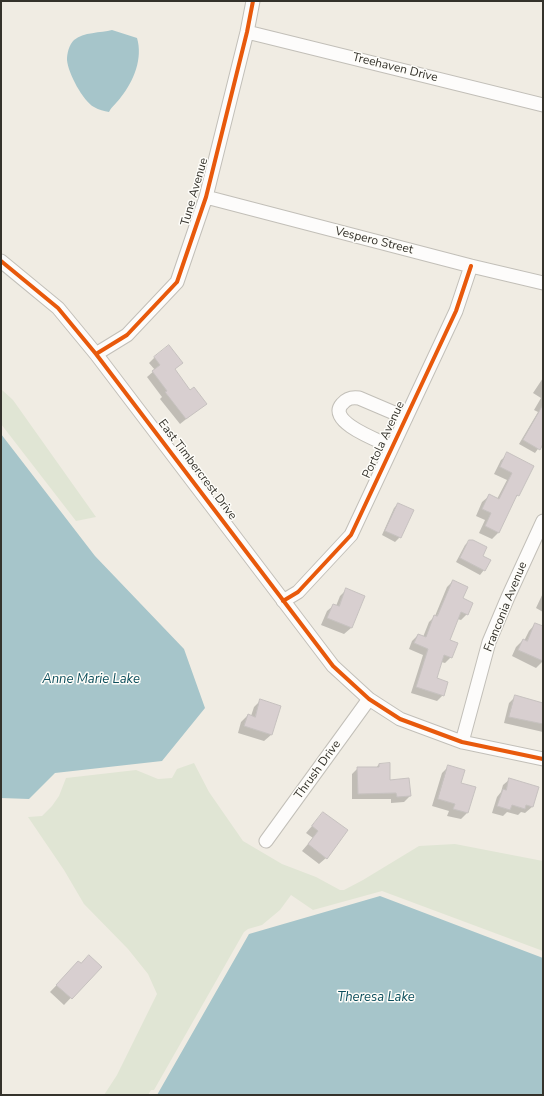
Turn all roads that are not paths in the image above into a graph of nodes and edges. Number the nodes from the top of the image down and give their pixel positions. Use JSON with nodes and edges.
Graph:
{"nodes":[{"id":1,"x":253,"y":1,"type":"edge"},
{"id":2,"x":247,"y":32,"type":"junction"},
{"id":3,"x":543,"y":105,"type":"edge"},
{"id":4,"x":206,"y":197,"type":"junction"},
{"id":5,"x":1,"y":261,"type":"edge"},
{"id":6,"x":471,"y":266,"type":"junction"},
{"id":7,"x":543,"y":283,"type":"edge"},
{"id":8,"x":96,"y":354,"type":"junction"},
{"id":9,"x":406,"y":418,"type":"junction"},
{"id":10,"x":392,"y":447,"type":"junction"},
{"id":11,"x":543,"y":521,"type":"edge"},
{"id":12,"x":283,"y":601,"type":"junction"},
{"id":13,"x":369,"y":699,"type":"junction"},
{"id":14,"x":462,"y":742,"type":"junction"},
{"id":15,"x":543,"y":759,"type":"edge"},
{"id":16,"x":266,"y":841,"type":"dead end"}],
"edges":[{"from":1,"to":2,"type":"street","name":"Tune Avenue"},
{"from":2,"to":3,"type":"street","name":"Treehaven Drive"},
{"from":2,"to":4,"type":"street","name":"Tune Avenue"},
{"from":4,"to":6,"type":"street","name":"Vespero Street"},
{"from":4,"to":8,"type":"street","name":"Tune Avenue"},
{"from":5,"to":8,"type":"street","name":"East Timbercrest Drive"},
{"from":6,"to":7,"type":"street","name":"Vespero Street"},
{"from":6,"to":9,"type":"street","name":"Portola Avenue"},
{"from":8,"to":12,"type":"street","name":"East Timbercrest Drive"},
{"from":9,"to":10,"type":"street","name":"Portola Avenue"},
{"from":9,"to":10,"type":"street"},
{"from":10,"to":12,"type":"street","name":"Portola Avenue"},
{"from":11,"to":14,"type":"street","name":"Franconia Avenue"},
{"from":12,"to":13,"type":"street","name":"East Timbercrest Drive"},
{"from":13,"to":14,"type":"street","name":"East Timbercrest Drive"},
{"from":13,"to":16,"type":"street","name":"Thrush Drive"},
{"from":14,"to":15,"type":"street","name":"East Timbercrest Drive"}]}
